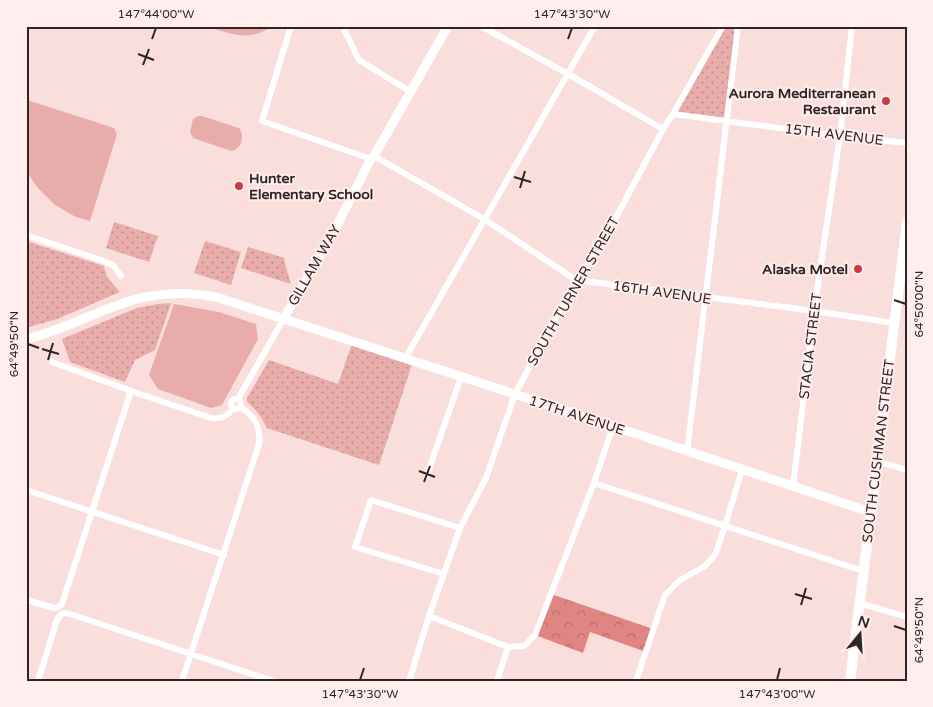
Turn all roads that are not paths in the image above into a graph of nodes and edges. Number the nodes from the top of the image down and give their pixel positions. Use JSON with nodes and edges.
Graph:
{"nodes":[{"id":1,"x":291,"y":26,"type":"edge"},
{"id":2,"x":345,"y":26,"type":"edge"},
{"id":3,"x":448,"y":26,"type":"edge"},
{"id":4,"x":481,"y":26,"type":"edge"},
{"id":5,"x":595,"y":26,"type":"edge"},
{"id":6,"x":723,"y":26,"type":"edge"},
{"id":7,"x":738,"y":26,"type":"edge"},
{"id":8,"x":852,"y":26,"type":"edge"},
{"id":9,"x":568,"y":74,"type":"junction"},
{"id":10,"x":411,"y":92,"type":"junction"},
{"id":11,"x":673,"y":114,"type":"junction"},
{"id":12,"x":727,"y":121,"type":"junction"},
{"id":13,"x":663,"y":129,"type":"junction"},
{"id":14,"x":840,"y":136,"type":"junction"},
{"id":15,"x":907,"y":143,"type":"edge"},
{"id":16,"x":373,"y":158,"type":"junction"},
{"id":17,"x":484,"y":219,"type":"junction"},
{"id":18,"x":907,"y":223,"type":"edge"},
{"id":19,"x":26,"y":235,"type":"edge"},
{"id":20,"x":121,"y":276,"type":"dead end"},
{"id":21,"x":576,"y":280,"type":"junction"},
{"id":22,"x":705,"y":298,"type":"junction"},
{"id":23,"x":814,"y":312,"type":"junction"},
{"id":24,"x":284,"y":318,"type":"junction"},
{"id":25,"x":894,"y":323,"type":"junction"},
{"id":26,"x":26,"y":338,"type":"edge"},
{"id":27,"x":405,"y":359,"type":"junction"},
{"id":28,"x":52,"y":362,"type":"dead end"},
{"id":29,"x":461,"y":377,"type":"junction"},
{"id":30,"x":131,"y":392,"type":"junction"},
{"id":31,"x":515,"y":394,"type":"junction"},
{"id":32,"x":237,"y":405,"type":"junction"},
{"id":33,"x":613,"y":426,"type":"junction"},
{"id":34,"x":687,"y":452,"type":"junction"},
{"id":35,"x":877,"y":461,"type":"junction"},
{"id":36,"x":742,"y":470,"type":"junction"},
{"id":37,"x":907,"y":470,"type":"edge"},
{"id":38,"x":428,"y":475,"type":"dead end"},
{"id":39,"x":594,"y":482,"type":"junction"},
{"id":40,"x":793,"y":487,"type":"junction"},
{"id":41,"x":26,"y":490,"type":"edge"},
{"id":42,"x":92,"y":512,"type":"junction"},
{"id":43,"x":870,"y":512,"type":"junction"},
{"id":44,"x":725,"y":526,"type":"junction"},
{"id":45,"x":460,"y":528,"type":"junction"},
{"id":46,"x":224,"y":555,"type":"junction"},
{"id":47,"x":863,"y":571,"type":"junction"},
{"id":48,"x":444,"y":574,"type":"junction"},
{"id":49,"x":26,"y":600,"type":"edge"},
{"id":50,"x":859,"y":603,"type":"junction"},
{"id":51,"x":429,"y":616,"type":"junction"},
{"id":52,"x":907,"y":617,"type":"edge"},
{"id":53,"x":508,"y":647,"type":"junction"},
{"id":54,"x":191,"y":654,"type":"junction"},
{"id":55,"x":38,"y":681,"type":"edge"},
{"id":56,"x":182,"y":681,"type":"edge"},
{"id":57,"x":273,"y":681,"type":"edge"},
{"id":58,"x":409,"y":681,"type":"edge"},
{"id":59,"x":496,"y":681,"type":"edge"},
{"id":60,"x":636,"y":681,"type":"edge"},
{"id":61,"x":850,"y":681,"type":"edge"}],
"edges":[{"from":1,"to":16,"type":"street","name":"16TH AVENUE"},
{"from":2,"to":10,"type":"street"},
{"from":3,"to":10,"type":"street","name":"GILLAM WAY"},
{"from":4,"to":9,"type":"street"},
{"from":5,"to":9,"type":"street"},
{"from":6,"to":11,"type":"street","name":"SOUTH TURNER STREET"},
{"from":7,"to":12,"type":"street"},
{"from":8,"to":14,"type":"street","name":"STACIA STREET"},
{"from":9,"to":13,"type":"street"},
{"from":9,"to":17,"type":"street"},
{"from":10,"to":16,"type":"street","name":"GILLAM WAY"},
{"from":11,"to":12,"type":"street","name":"15TH AVENUE"},
{"from":11,"to":13,"type":"street","name":"SOUTH TURNER STREET"},
{"from":12,"to":14,"type":"street","name":"15TH AVENUE"},
{"from":12,"to":22,"type":"street"},
{"from":13,"to":21,"type":"street","name":"SOUTH TURNER STREET"},
{"from":14,"to":15,"type":"street","name":"15TH AVENUE"},
{"from":14,"to":23,"type":"street","name":"STACIA STREET"},
{"from":16,"to":17,"type":"street","name":"16TH AVENUE"},
{"from":16,"to":24,"type":"street","name":"GILLAM WAY"},
{"from":17,"to":21,"type":"street","name":"16TH AVENUE"},
{"from":17,"to":27,"type":"street"},
{"from":18,"to":25,"type":"main road","name":"SOUTH CUSHMAN STREET"},
{"from":19,"to":20,"type":"street"},
{"from":21,"to":22,"type":"street","name":"16TH AVENUE"},
{"from":21,"to":31,"type":"street","name":"SOUTH TURNER STREET"},
{"from":22,"to":23,"type":"street","name":"16TH AVENUE"},
{"from":22,"to":34,"type":"street"},
{"from":23,"to":25,"type":"street","name":"16TH AVENUE"},
{"from":23,"to":40,"type":"street","name":"STACIA STREET"},
{"from":24,"to":26,"type":"street","name":"17TH AVENUE"},
{"from":24,"to":27,"type":"street","name":"17TH AVENUE"},
{"from":24,"to":32,"type":"street","name":"GILLAM WAY"},
{"from":25,"to":35,"type":"main road","name":"SOUTH CUSHMAN STREET"},
{"from":27,"to":29,"type":"street","name":"17TH AVENUE"},
{"from":28,"to":30,"type":"street"},
{"from":29,"to":31,"type":"street","name":"17TH AVENUE"},
{"from":29,"to":38,"type":"street"},
{"from":30,"to":32,"type":"street"},
{"from":30,"to":42,"type":"street"},
{"from":31,"to":33,"type":"street","name":"17TH AVENUE"},
{"from":31,"to":45,"type":"street","name":"SOUTH TURNER STREET"},
{"from":32,"to":46,"type":"street"},
{"from":33,"to":34,"type":"street","name":"17TH AVENUE"},
{"from":33,"to":39,"type":"street"},
{"from":34,"to":36,"type":"street","name":"17TH AVENUE"},
{"from":35,"to":37,"type":"street"},
{"from":35,"to":43,"type":"main road","name":"SOUTH CUSHMAN STREET"},
{"from":36,"to":40,"type":"street","name":"17TH AVENUE"},
{"from":36,"to":44,"type":"street"},
{"from":39,"to":44,"type":"street"},
{"from":39,"to":53,"type":"street"},
{"from":40,"to":43,"type":"street","name":"17TH AVENUE"},
{"from":41,"to":42,"type":"street"},
{"from":42,"to":46,"type":"street"},
{"from":42,"to":49,"type":"street"},
{"from":43,"to":47,"type":"main road","name":"SOUTH CUSHMAN STREET"},
{"from":44,"to":47,"type":"street"},
{"from":44,"to":60,"type":"street"},
{"from":45,"to":48,"type":"street","name":"SOUTH TURNER STREET"},
{"from":45,"to":48,"type":"street"},
{"from":46,"to":54,"type":"street"},
{"from":47,"to":50,"type":"main road","name":"SOUTH CUSHMAN STREET"},
{"from":48,"to":51,"type":"street","name":"SOUTH TURNER STREET"},
{"from":50,"to":52,"type":"street"},
{"from":50,"to":61,"type":"main road","name":"SOUTH CUSHMAN STREET"},
{"from":51,"to":53,"type":"street"},
{"from":51,"to":58,"type":"street","name":"SOUTH TURNER STREET"},
{"from":53,"to":59,"type":"street"},
{"from":54,"to":55,"type":"street"},
{"from":54,"to":56,"type":"street"},
{"from":54,"to":57,"type":"street"}]}
